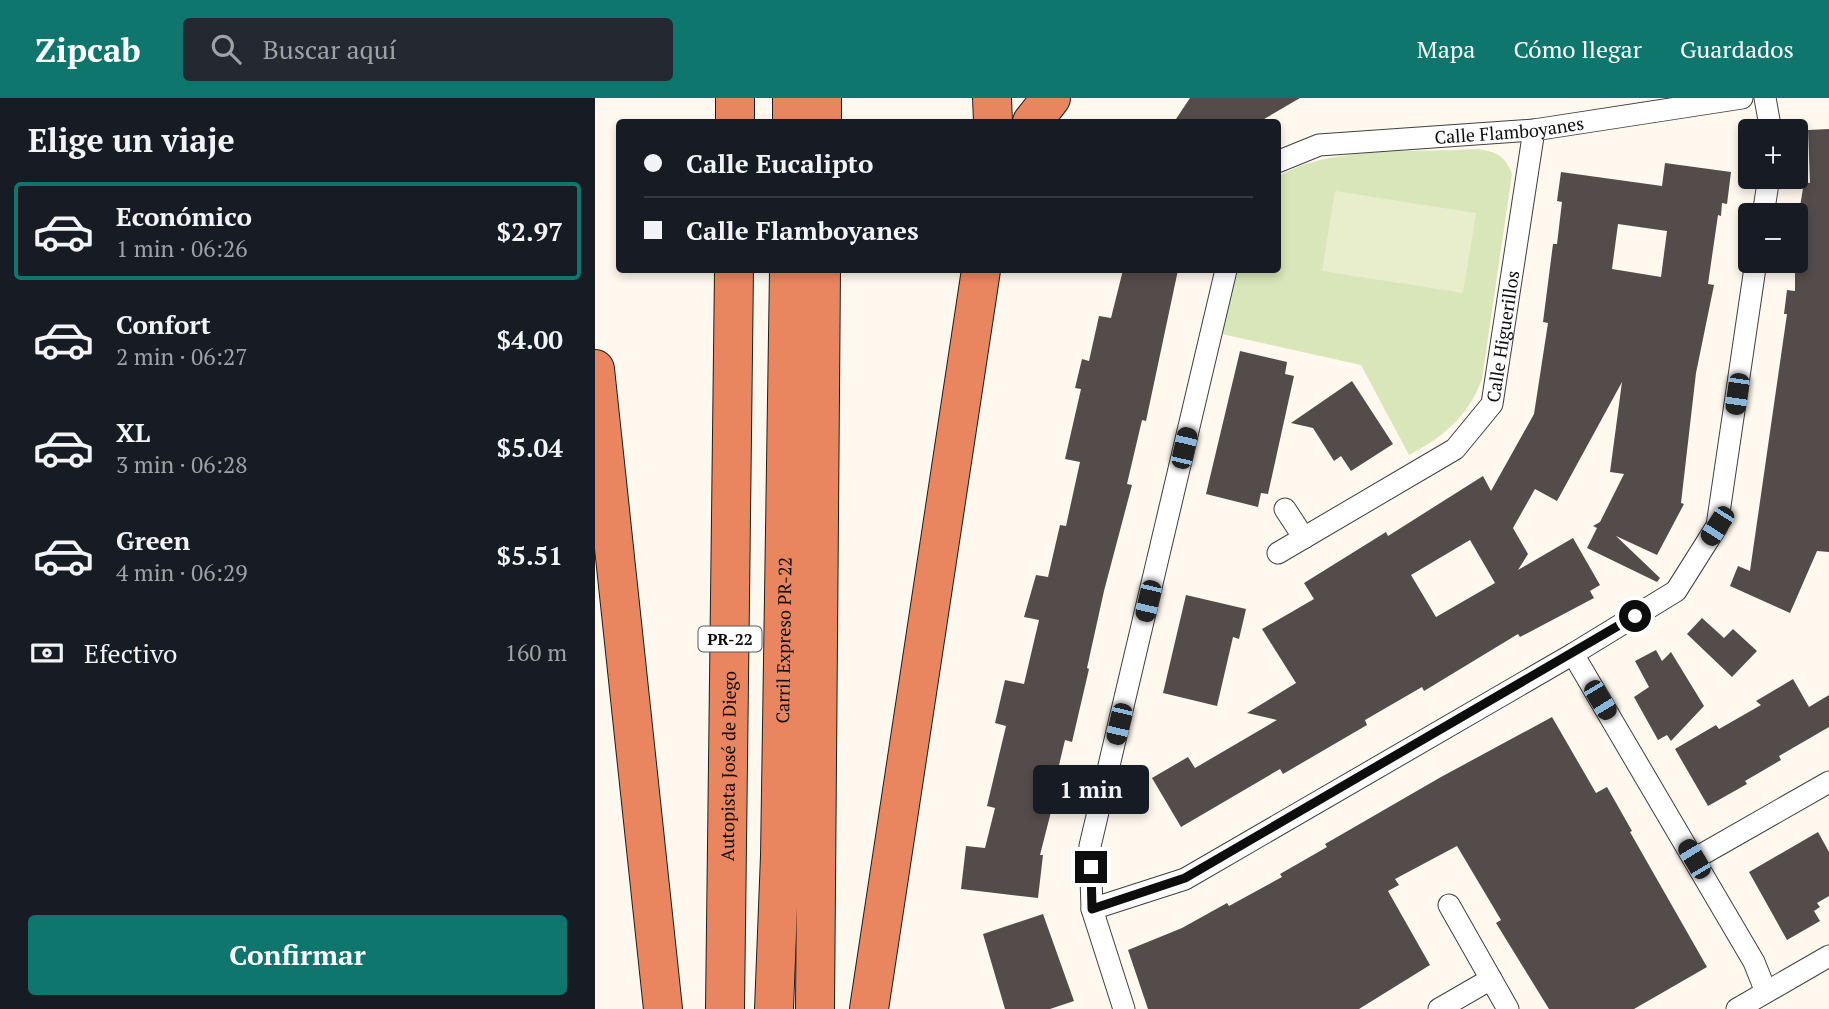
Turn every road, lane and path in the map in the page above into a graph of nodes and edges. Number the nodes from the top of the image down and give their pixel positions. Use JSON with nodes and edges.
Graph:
{"nodes":[{"id":1,"x":736,"y":98,"type":"edge"},
{"id":2,"x":767,"y":98,"type":"edge"},
{"id":3,"x":792,"y":98,"type":"edge"},
{"id":4,"x":822,"y":98,"type":"edge"},
{"id":5,"x":992,"y":98,"type":"edge"},
{"id":6,"x":1051,"y":98,"type":"edge"},
{"id":7,"x":1742,"y":98,"type":"edge"},
{"id":8,"x":1765,"y":98,"type":"edge"},
{"id":9,"x":735,"y":119,"type":"edge"},
{"id":10,"x":767,"y":119,"type":"edge"},
{"id":11,"x":792,"y":119,"type":"edge"},
{"id":12,"x":822,"y":119,"type":"edge"},
{"id":13,"x":993,"y":119,"type":"edge"},
{"id":14,"x":1034,"y":119,"type":"edge"},
{"id":15,"x":1769,"y":119,"type":"edge"},
{"id":16,"x":1534,"y":130,"type":"junction"},
{"id":17,"x":1281,"y":160,"type":"edge"},
{"id":18,"x":734,"y":273,"type":"edge"},
{"id":19,"x":766,"y":273,"type":"edge"},
{"id":20,"x":789,"y":273,"type":"edge"},
{"id":21,"x":821,"y":273,"type":"edge"},
{"id":22,"x":981,"y":273,"type":"edge"},
{"id":23,"x":1225,"y":273,"type":"edge"},
{"id":24,"x":1754,"y":273,"type":"edge"},
{"id":25,"x":595,"y":369,"type":"edge"},
{"id":26,"x":1286,"y":509,"type":"dead end"},
{"id":27,"x":1304,"y":538,"type":"junction"},
{"id":28,"x":1278,"y":553,"type":"dead end"},
{"id":29,"x":1573,"y":654,"type":"junction"},
{"id":30,"x":1829,"y":782,"type":"edge"},
{"id":31,"x":1694,"y":859,"type":"junction"},
{"id":32,"x":1449,"y":905,"type":"dead end"},
{"id":33,"x":1092,"y":909,"type":"junction"},
{"id":34,"x":1829,"y":956,"type":"edge"},
{"id":35,"x":1491,"y":979,"type":"junction"},
{"id":36,"x":1766,"y":992,"type":"junction"},
{"id":37,"x":663,"y":1009,"type":"edge"},
{"id":38,"x":725,"y":1009,"type":"edge"},
{"id":39,"x":771,"y":1009,"type":"edge"},
{"id":40,"x":815,"y":1009,"type":"edge"},
{"id":41,"x":869,"y":1009,"type":"edge"},
{"id":42,"x":1124,"y":1009,"type":"edge"},
{"id":43,"x":1439,"y":1009,"type":"edge"},
{"id":44,"x":1508,"y":1009,"type":"edge"},
{"id":45,"x":1737,"y":1009,"type":"edge"}],
"edges":[{"from":1,"to":9,"type":"highway"},
{"from":2,"to":10,"type":"highway"},
{"from":3,"to":11,"type":"highway"},
{"from":4,"to":12,"type":"highway"},
{"from":5,"to":13,"type":"highway"},
{"from":6,"to":14,"type":"highway"},
{"from":7,"to":16,"type":"street","name":"Calle Flamboyanes"},
{"from":8,"to":15,"type":"street"},
{"from":16,"to":17,"type":"street","name":"Calle Flamboyanes"},
{"from":16,"to":27,"type":"street","name":"Calle Higuerillos"},
{"from":18,"to":38,"type":"highway","name":"Autopista José de Diego","number":"PR-22"},
{"from":19,"to":39,"type":"highway","name":"Carril Expreso PR-22"},
{"from":20,"to":39,"type":"highway","name":"Carril Expreso PR-22"},
{"from":21,"to":40,"type":"highway"},
{"from":22,"to":41,"type":"highway"},
{"from":23,"to":33,"type":"street"},
{"from":24,"to":29,"type":"street"},
{"from":25,"to":37,"type":"highway"},
{"from":26,"to":27,"type":"street"},
{"from":27,"to":28,"type":"street","name":"Calle Higuerillos"},
{"from":29,"to":31,"type":"street"},
{"from":29,"to":33,"type":"street"},
{"from":30,"to":31,"type":"street"},
{"from":31,"to":36,"type":"street"},
{"from":32,"to":35,"type":"street"},
{"from":33,"to":42,"type":"street"},
{"from":34,"to":36,"type":"street"},
{"from":35,"to":43,"type":"street"},
{"from":35,"to":44,"type":"street"},
{"from":36,"to":45,"type":"street"}]}
